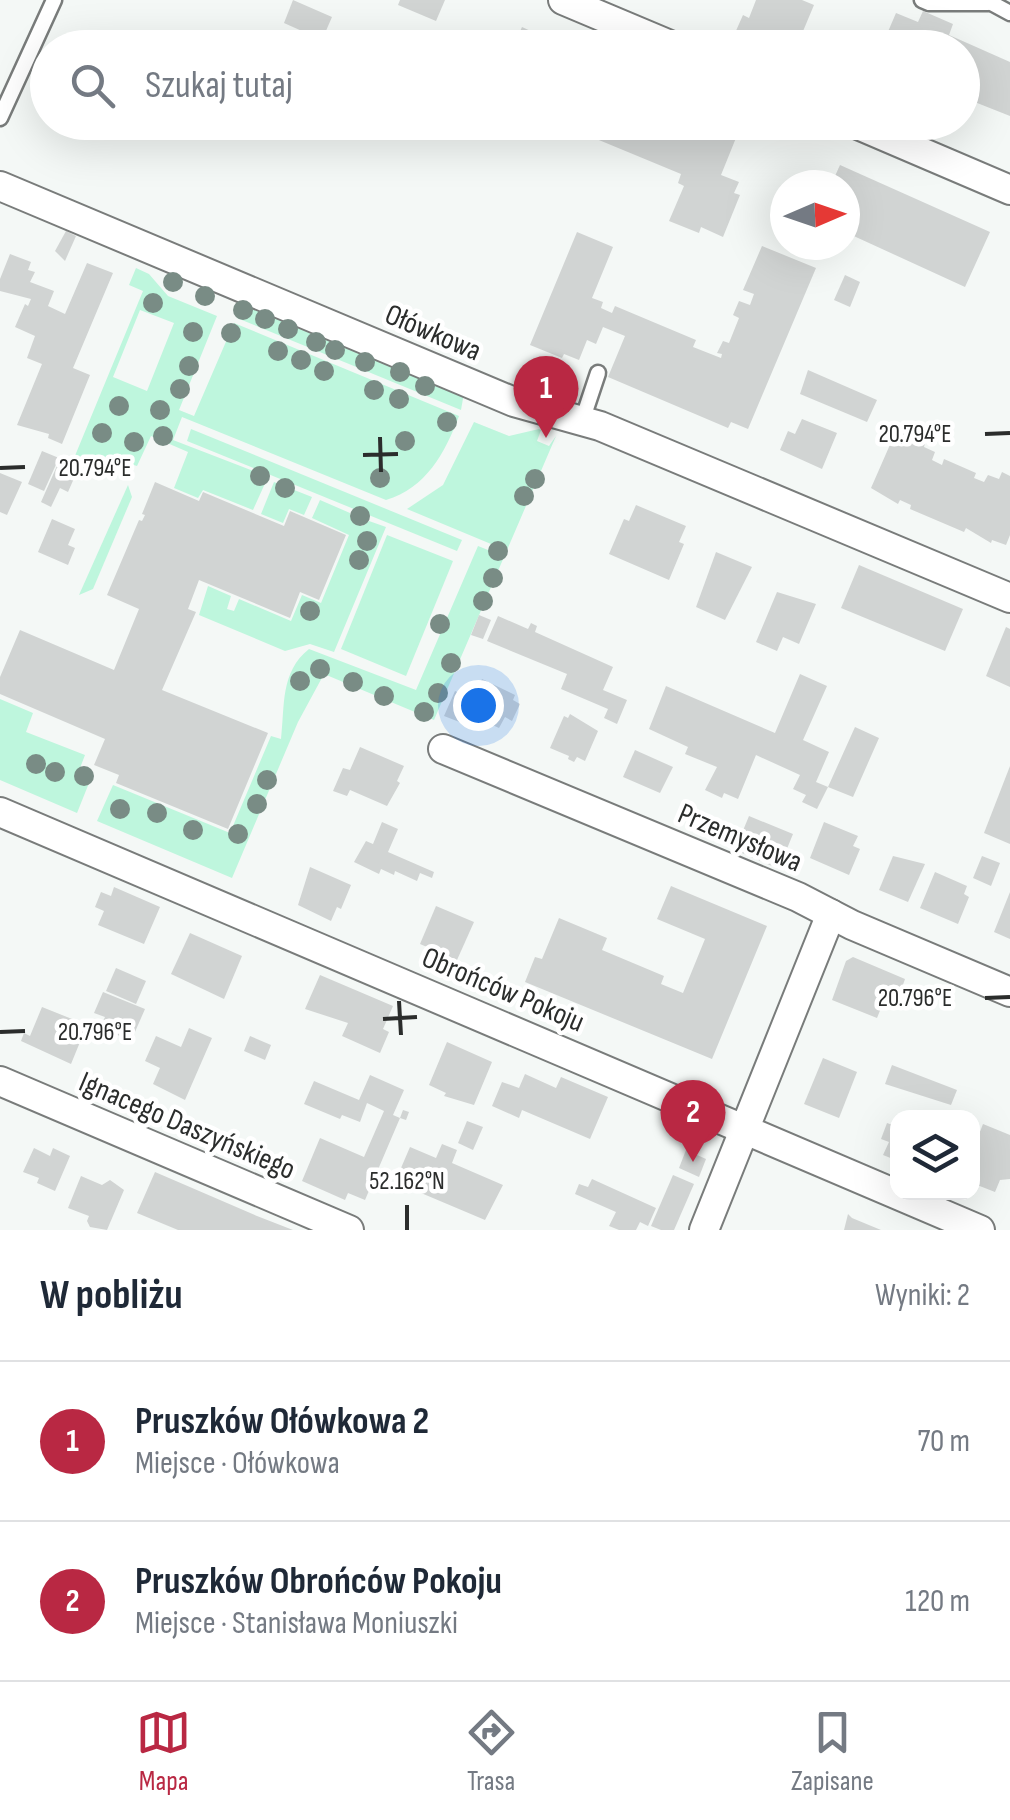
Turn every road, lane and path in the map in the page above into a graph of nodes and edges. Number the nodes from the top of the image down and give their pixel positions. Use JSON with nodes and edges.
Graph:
{"nodes":[{"id":1,"x":54,"y":0,"type":"edge"},
{"id":2,"x":563,"y":0,"type":"edge"},
{"id":3,"x":922,"y":0,"type":"edge"},
{"id":4,"x":987,"y":2,"type":"edge"},
{"id":5,"x":1010,"y":13,"type":"edge"},
{"id":6,"x":40,"y":30,"type":"edge"},
{"id":7,"x":634,"y":30,"type":"edge"},
{"id":8,"x":30,"y":52,"type":"edge"},
{"id":9,"x":0,"y":118,"type":"edge"},
{"id":10,"x":893,"y":140,"type":"edge"},
{"id":11,"x":0,"y":186,"type":"edge"},
{"id":12,"x":1010,"y":190,"type":"edge"},
{"id":13,"x":598,"y":373,"type":"dead end"},
{"id":14,"x":582,"y":421,"type":"junction"},
{"id":15,"x":1010,"y":598,"type":"edge"},
{"id":16,"x":443,"y":749,"type":"dead end"},
{"id":17,"x":0,"y":812,"type":"edge"},
{"id":18,"x":831,"y":914,"type":"junction"},
{"id":19,"x":1010,"y":992,"type":"edge"},
{"id":20,"x":0,"y":1081,"type":"edge"},
{"id":21,"x":746,"y":1128,"type":"junction"},
{"id":22,"x":349,"y":1230,"type":"edge"},
{"id":23,"x":704,"y":1230,"type":"edge"},
{"id":24,"x":980,"y":1230,"type":"edge"}],
"edges":[{"from":1,"to":6,"type":"lane"},
{"from":2,"to":7,"type":"street"},
{"from":3,"to":4,"type":"lane"},
{"from":4,"to":5,"type":"lane"},
{"from":8,"to":9,"type":"lane"},
{"from":10,"to":12,"type":"street"},
{"from":11,"to":14,"type":"street","name":"Ołówkowa"},
{"from":13,"to":14,"type":"lane"},
{"from":14,"to":15,"type":"street","name":"Ołówkowa"},
{"from":16,"to":18,"type":"street","name":"Przemysłowa"},
{"from":17,"to":21,"type":"street","name":"Obrońców Pokoju"},
{"from":18,"to":19,"type":"street","name":"Przemysłowa"},
{"from":18,"to":21,"type":"street"},
{"from":20,"to":22,"type":"street","name":"Ignacego Daszyńskiego"},
{"from":21,"to":23,"type":"street"},
{"from":21,"to":24,"type":"street","name":"Obrońców Pokoju"}]}
